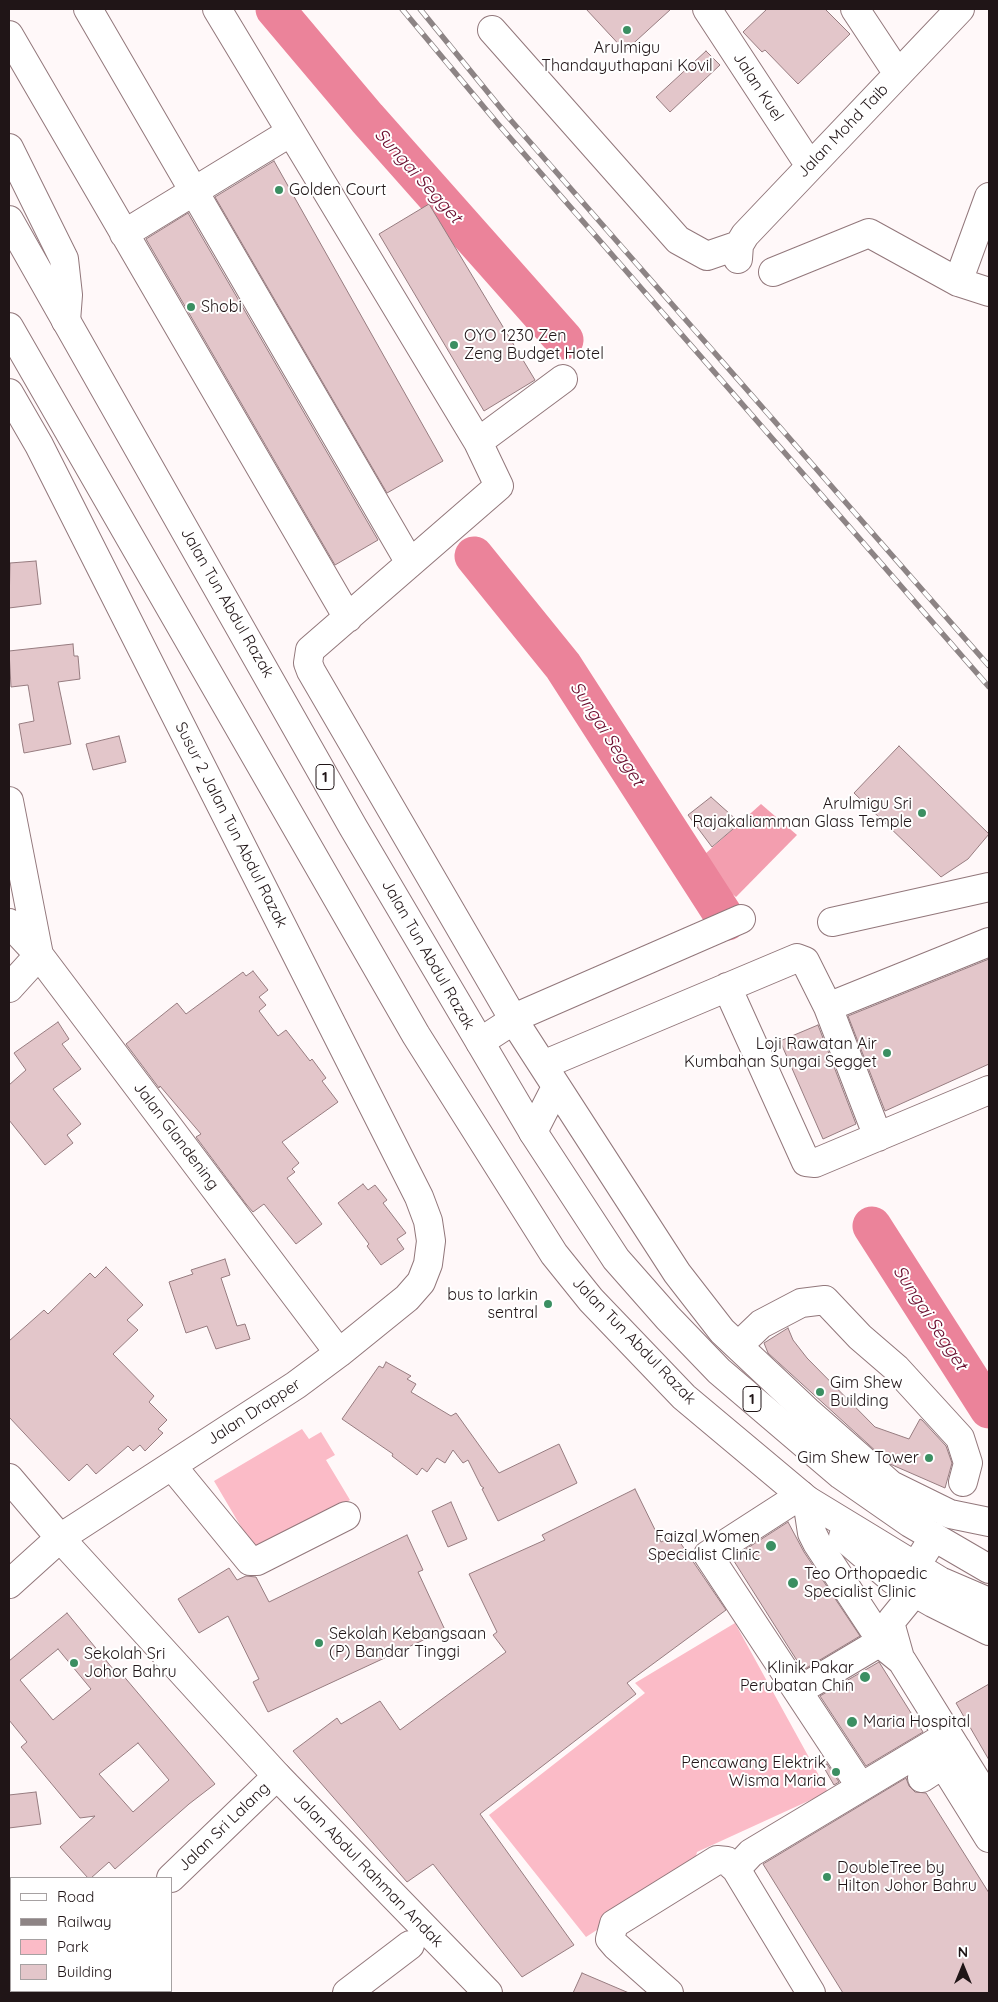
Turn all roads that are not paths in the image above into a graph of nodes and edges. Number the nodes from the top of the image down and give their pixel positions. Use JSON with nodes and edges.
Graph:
{"nodes":[{"id":1,"x":88,"y":9,"type":"edge"},
{"id":2,"x":217,"y":9,"type":"edge"},
{"id":3,"x":707,"y":9,"type":"edge"},
{"id":4,"x":855,"y":9,"type":"edge"},
{"id":5,"x":960,"y":9,"type":"edge"},
{"id":6,"x":492,"y":30,"type":"dead end"},
{"id":7,"x":9,"y":35,"type":"edge"},
{"id":8,"x":898,"y":74,"type":"junction"},
{"id":9,"x":291,"y":132,"type":"junction"},
{"id":10,"x":9,"y":148,"type":"edge"},
{"id":11,"x":810,"y":166,"type":"junction"},
{"id":12,"x":195,"y":191,"type":"junction"},
{"id":13,"x":989,"y":197,"type":"edge"},
{"id":14,"x":9,"y":220,"type":"edge"},
{"id":15,"x":124,"y":234,"type":"junction"},
{"id":16,"x":773,"y":272,"type":"dead end"},
{"id":17,"x":958,"y":282,"type":"junction"},
{"id":18,"x":989,"y":292,"type":"edge"},
{"id":19,"x":66,"y":321,"type":"junction"},
{"id":20,"x":9,"y":326,"type":"edge"},
{"id":21,"x":563,"y":379,"type":"dead end"},
{"id":22,"x":9,"y":393,"type":"edge"},
{"id":23,"x":478,"y":442,"type":"junction"},
{"id":24,"x":410,"y":563,"type":"junction"},
{"id":25,"x":348,"y":618,"type":"junction"},
{"id":26,"x":9,"y":801,"type":"edge"},
{"id":27,"x":989,"y":887,"type":"edge"},
{"id":28,"x":742,"y":920,"type":"dead end"},
{"id":29,"x":9,"y":922,"type":"edge"},
{"id":30,"x":832,"y":922,"type":"dead end"},
{"id":31,"x":989,"y":942,"type":"edge"},
{"id":32,"x":38,"y":955,"type":"junction"},
{"id":33,"x":727,"y":987,"type":"junction"},
{"id":34,"x":9,"y":988,"type":"edge"},
{"id":35,"x":828,"y":1008,"type":"junction"},
{"id":36,"x":514,"y":1020,"type":"junction"},
{"id":37,"x":480,"y":1042,"type":"junction"},
{"id":38,"x":550,"y":1076,"type":"junction"},
{"id":39,"x":989,"y":1090,"type":"edge"},
{"id":40,"x":533,"y":1132,"type":"junction"},
{"id":41,"x":878,"y":1137,"type":"junction"},
{"id":42,"x":428,"y":1264,"type":"joint"},
{"id":43,"x":738,"y":1346,"type":"junction"},
{"id":44,"x":340,"y":1353,"type":"junction"},
{"id":45,"x":172,"y":1466,"type":"junction"},
{"id":46,"x":9,"y":1478,"type":"edge"},
{"id":47,"x":963,"y":1482,"type":"junction"},
{"id":48,"x":804,"y":1498,"type":"junction"},
{"id":49,"x":937,"y":1509,"type":"junction"},
{"id":50,"x":346,"y":1516,"type":"dead end"},
{"id":51,"x":981,"y":1520,"type":"edge"},
{"id":52,"x":934,"y":1537,"type":"junction"},
{"id":53,"x":60,"y":1538,"type":"junction"},
{"id":54,"x":989,"y":1569,"type":"edge"},
{"id":55,"x":915,"y":1580,"type":"junction"},
{"id":56,"x":9,"y":1584,"type":"edge"},
{"id":57,"x":989,"y":1602,"type":"edge"},
{"id":58,"x":989,"y":1631,"type":"edge"},
{"id":59,"x":882,"y":1641,"type":"junction"},
{"id":60,"x":902,"y":1661,"type":"junction"},
{"id":61,"x":798,"y":1691,"type":"junction"},
{"id":62,"x":952,"y":1748,"type":"junction"},
{"id":63,"x":277,"y":1776,"type":"junction"},
{"id":64,"x":922,"y":1778,"type":"dead end"},
{"id":65,"x":861,"y":1787,"type":"junction"},
{"id":66,"x":989,"y":1801,"type":"edge"},
{"id":67,"x":989,"y":1838,"type":"edge"},
{"id":68,"x":736,"y":1869,"type":"junction"},
{"id":69,"x":172,"y":1877,"type":"edge"},
{"id":70,"x":410,"y":1945,"type":"dead end"},
{"id":71,"x":347,"y":1993,"type":"edge"},
{"id":72,"x":488,"y":1993,"type":"edge"},
{"id":73,"x":669,"y":1993,"type":"edge"},
{"id":74,"x":811,"y":1993,"type":"edge"}],
"edges":[{"from":1,"to":12,"type":"main road"},
{"from":2,"to":9,"type":"main road"},
{"from":3,"to":11,"type":"main road","name":"Jalan Kuel"},
{"from":4,"to":8,"type":"main road"},
{"from":5,"to":8,"type":"main road","name":"Jalan Mohd Taib"},
{"from":6,"to":11,"type":"main road","name":"Jalan Mohd Taib"},
{"from":7,"to":15,"type":"main road"},
{"from":8,"to":11,"type":"main road","name":"Jalan Mohd Taib"},
{"from":9,"to":12,"type":"main road"},
{"from":9,"to":23,"type":"main road"},
{"from":10,"to":19,"type":"main road"},
{"from":12,"to":15,"type":"main road"},
{"from":12,"to":24,"type":"main road"},
{"from":13,"to":17,"type":"main road"},
{"from":14,"to":19,"type":"main road","name":"Jalan Tun Abdul Razak","number":"1"},
{"from":15,"to":25,"type":"main road"},
{"from":16,"to":17,"type":"main road"},
{"from":17,"to":18,"type":"main road"},
{"from":19,"to":37,"type":"main road","name":"Jalan Tun Abdul Razak","number":"1"},
{"from":20,"to":48,"type":"main road","name":"Jalan Tun Abdul Razak"},
{"from":21,"to":23,"type":"main road"},
{"from":22,"to":42,"type":"main road","name":"Susur 2 Jalan Tun Abdul Razak"},
{"from":23,"to":24,"type":"main road"},
{"from":24,"to":25,"type":"main road"},
{"from":25,"to":36,"type":"main road"},
{"from":26,"to":32,"type":"main road"},
{"from":27,"to":30,"type":"main road"},
{"from":28,"to":36,"type":"main road"},
{"from":29,"to":32,"type":"main road","name":"Jalan Glandening"},
{"from":31,"to":35,"type":"main road"},
{"from":32,"to":34,"type":"main road"},
{"from":32,"to":44,"type":"main road","name":"Jalan Glandening"},
{"from":33,"to":35,"type":"main road"},
{"from":33,"to":38,"type":"main road"},
{"from":33,"to":41,"type":"main road"},
{"from":35,"to":41,"type":"main road"},
{"from":36,"to":37,"type":"main road"},
{"from":36,"to":38,"type":"main road"},
{"from":37,"to":40,"type":"main road","name":"Jalan Tun Abdul Razak","number":"1"},
{"from":38,"to":40,"type":"main road"},
{"from":38,"to":43,"type":"main road"},
{"from":39,"to":41,"type":"main road"},
{"from":40,"to":52,"type":"main road","name":"Jalan Tun Abdul Razak","number":"1"},
{"from":42,"to":44,"type":"main road","name":"Jalan Drapper"},
{"from":43,"to":47,"type":"main road"},
{"from":43,"to":49,"type":"main road"},
{"from":44,"to":45,"type":"main road","name":"Jalan Drapper"},
{"from":45,"to":50,"type":"main road"},
{"from":45,"to":53,"type":"main road","name":"Jalan Drapper"},
{"from":46,"to":53,"type":"main road","name":"Jalan Abdul Rahman Andak"},
{"from":47,"to":49,"type":"main road"},
{"from":47,"to":51,"type":"main road"},
{"from":48,"to":55,"type":"main road","name":"Jalan Tun Abdul Razak"},
{"from":48,"to":59,"type":"main road"},
{"from":48,"to":61,"type":"main road"},
{"from":49,"to":51,"type":"main road"},
{"from":52,"to":54,"type":"main road","name":"Jalan Tun Abdul Razak","number":"1"},
{"from":52,"to":55,"type":"main road"},
{"from":53,"to":56,"type":"main road","name":"Jalan Drapper"},
{"from":53,"to":63,"type":"main road","name":"Jalan Abdul Rahman Andak"},
{"from":55,"to":57,"type":"main road","name":"Jalan Tun Abdul Razak"},
{"from":55,"to":58,"type":"main road"},
{"from":55,"to":60,"type":"main road"},
{"from":59,"to":60,"type":"main road"},
{"from":59,"to":61,"type":"main road"},
{"from":60,"to":62,"type":"main road"},
{"from":61,"to":65,"type":"main road"},
{"from":62,"to":64,"type":"main road"},
{"from":62,"to":65,"type":"main road"},
{"from":62,"to":66,"type":"main road"},
{"from":62,"to":67,"type":"main road"},
{"from":63,"to":69,"type":"main road","name":"Jalan Sri Lalang"},
{"from":63,"to":72,"type":"main road","name":"Jalan Abdul Rahman Andak"},
{"from":65,"to":68,"type":"main road"},
{"from":68,"to":73,"type":"main road"},
{"from":68,"to":74,"type":"main road"},
{"from":70,"to":71,"type":"main road"}]}
